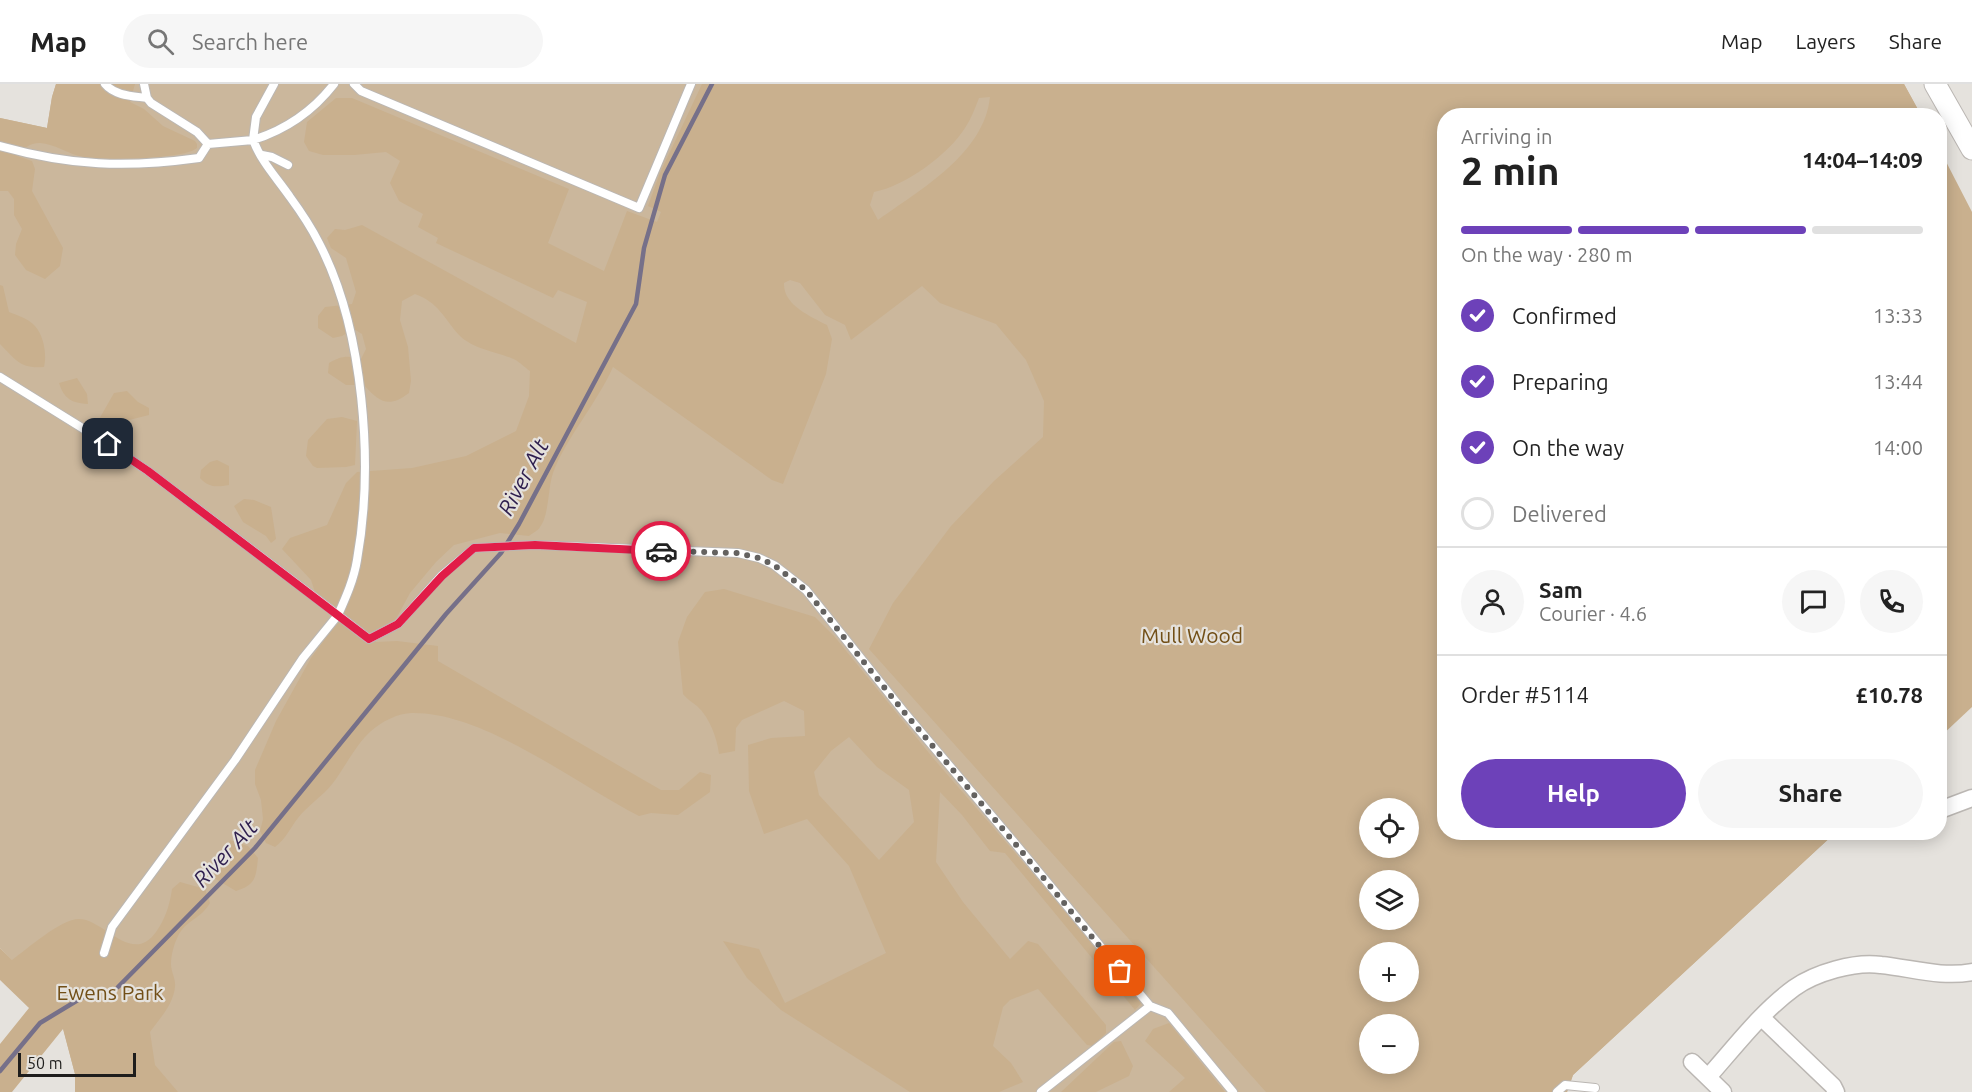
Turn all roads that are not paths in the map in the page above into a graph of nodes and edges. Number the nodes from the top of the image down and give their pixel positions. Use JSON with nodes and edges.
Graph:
{"nodes":[{"id":1,"x":105,"y":84,"type":"edge"},
{"id":2,"x":144,"y":84,"type":"edge"},
{"id":3,"x":274,"y":84,"type":"edge"},
{"id":4,"x":334,"y":84,"type":"edge"},
{"id":5,"x":354,"y":84,"type":"edge"},
{"id":6,"x":691,"y":84,"type":"edge"},
{"id":7,"x":1935,"y":84,"type":"edge"},
{"id":8,"x":147,"y":98,"type":"junction"},
{"id":9,"x":254,"y":140,"type":"junction"},
{"id":10,"x":208,"y":144,"type":"junction"},
{"id":11,"x":0,"y":146,"type":"edge"},
{"id":12,"x":1972,"y":149,"type":"edge"},
{"id":13,"x":262,"y":155,"type":"junction"},
{"id":14,"x":288,"y":165,"type":"dead end"},
{"id":15,"x":0,"y":377,"type":"edge"},
{"id":16,"x":338,"y":615,"type":"junction"},
{"id":17,"x":1972,"y":798,"type":"edge"},
{"id":18,"x":1947,"y":807,"type":"edge"},
{"id":19,"x":104,"y":953,"type":"dead end"},
{"id":20,"x":1972,"y":972,"type":"edge"},
{"id":21,"x":1149,"y":1006,"type":"junction"},
{"id":22,"x":1762,"y":1018,"type":"junction"},
{"id":23,"x":1692,"y":1062,"type":"dead end"},
{"id":24,"x":1708,"y":1077,"type":"junction"},
{"id":25,"x":1595,"y":1088,"type":"dead end"},
{"id":26,"x":1041,"y":1092,"type":"edge"},
{"id":27,"x":1233,"y":1092,"type":"edge"},
{"id":28,"x":1557,"y":1092,"type":"edge"},
{"id":29,"x":1723,"y":1092,"type":"edge"},
{"id":30,"x":1836,"y":1092,"type":"edge"}],
"edges":[{"from":1,"to":8,"type":"lane"},
{"from":2,"to":8,"type":"lane"},
{"from":3,"to":9,"type":"lane"},
{"from":4,"to":9,"type":"lane"},
{"from":5,"to":6,"type":"lane"},
{"from":7,"to":12,"type":"street"},
{"from":8,"to":10,"type":"lane"},
{"from":9,"to":10,"type":"lane"},
{"from":9,"to":13,"type":"lane"},
{"from":10,"to":11,"type":"lane"},
{"from":13,"to":14,"type":"lane"},
{"from":13,"to":16,"type":"lane"},
{"from":15,"to":16,"type":"lane"},
{"from":16,"to":19,"type":"lane"},
{"from":16,"to":21,"type":"lane"},
{"from":17,"to":18,"type":"street"},
{"from":20,"to":22,"type":"street"},
{"from":21,"to":26,"type":"lane"},
{"from":21,"to":27,"type":"lane"},
{"from":22,"to":24,"type":"street"},
{"from":22,"to":30,"type":"street"},
{"from":23,"to":24,"type":"street"},
{"from":24,"to":29,"type":"street"},
{"from":25,"to":28,"type":"lane"}]}
